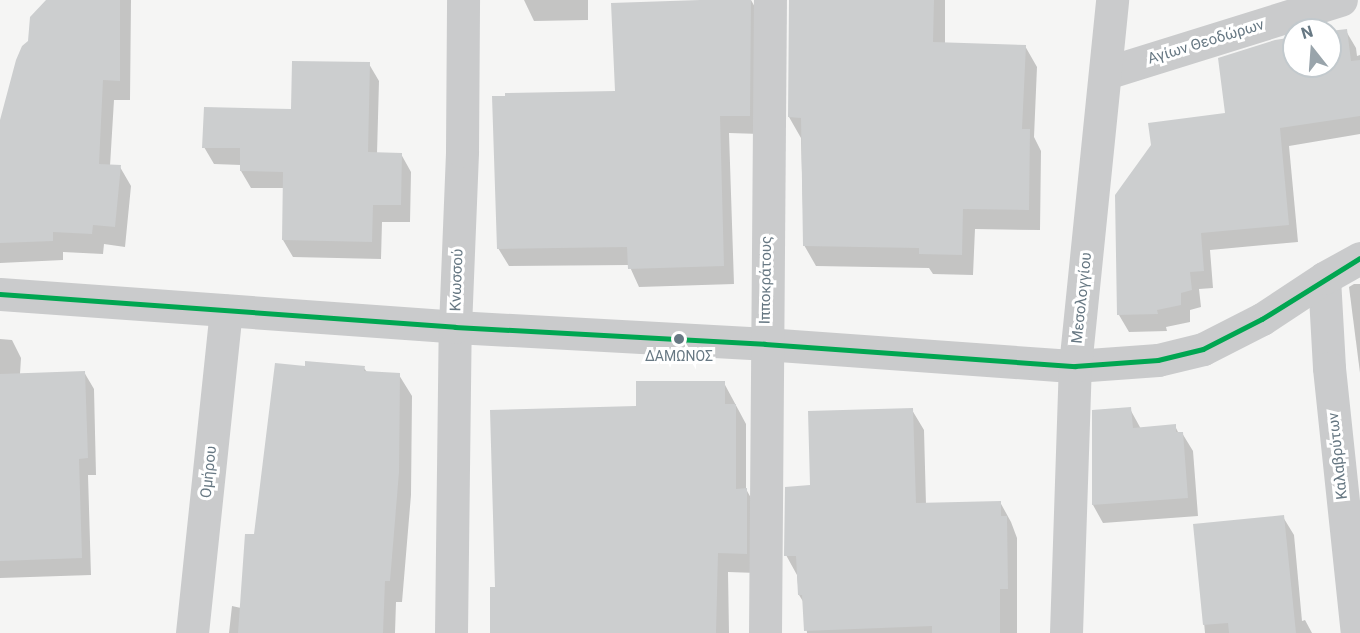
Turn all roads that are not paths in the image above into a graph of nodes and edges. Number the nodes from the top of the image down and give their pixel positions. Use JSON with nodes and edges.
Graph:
{"nodes":[{"id":1,"x":463,"y":0,"type":"edge"},
{"id":2,"x":770,"y":0,"type":"edge"},
{"id":3,"x":1112,"y":0,"type":"edge"},
{"id":4,"x":1341,"y":0,"type":"edge"},
{"id":5,"x":1106,"y":73,"type":"junction"},
{"id":6,"x":1360,"y":258,"type":"edge"},
{"id":7,"x":1324,"y":278,"type":"junction"},
{"id":8,"x":0,"y":294,"type":"edge"},
{"id":9,"x":226,"y":311,"type":"junction"},
{"id":10,"x":455,"y":327,"type":"junction"},
{"id":11,"x":765,"y":344,"type":"junction"},
{"id":12,"x":1075,"y":366,"type":"junction"},
{"id":13,"x":192,"y":633,"type":"edge"},
{"id":14,"x":451,"y":633,"type":"edge"},
{"id":15,"x":765,"y":633,"type":"edge"},
{"id":16,"x":1066,"y":633,"type":"edge"},
{"id":17,"x":1357,"y":633,"type":"edge"}],
"edges":[{"from":1,"to":10,"type":"street","name":"Κνωσσού"},
{"from":2,"to":11,"type":"street","name":"Ιπποκράτους"},
{"from":3,"to":5,"type":"street","name":"Μεσολογγίου"},
{"from":4,"to":5,"type":"street","name":"Αγίων Θεοδώρων"},
{"from":5,"to":12,"type":"street","name":"Μεσολογγίου"},
{"from":6,"to":7,"type":"street"},
{"from":7,"to":12,"type":"street"},
{"from":7,"to":17,"type":"street","name":"Καλαβρύτων"},
{"from":8,"to":9,"type":"street"},
{"from":9,"to":10,"type":"street"},
{"from":9,"to":13,"type":"street","name":"Ομήρου"},
{"from":10,"to":11,"type":"street"},
{"from":10,"to":14,"type":"street","name":"Κνωσσού"},
{"from":11,"to":12,"type":"street"},
{"from":11,"to":15,"type":"street","name":"Ιπποκράτους"},
{"from":12,"to":16,"type":"street","name":"Μεσολογγίου"}]}
